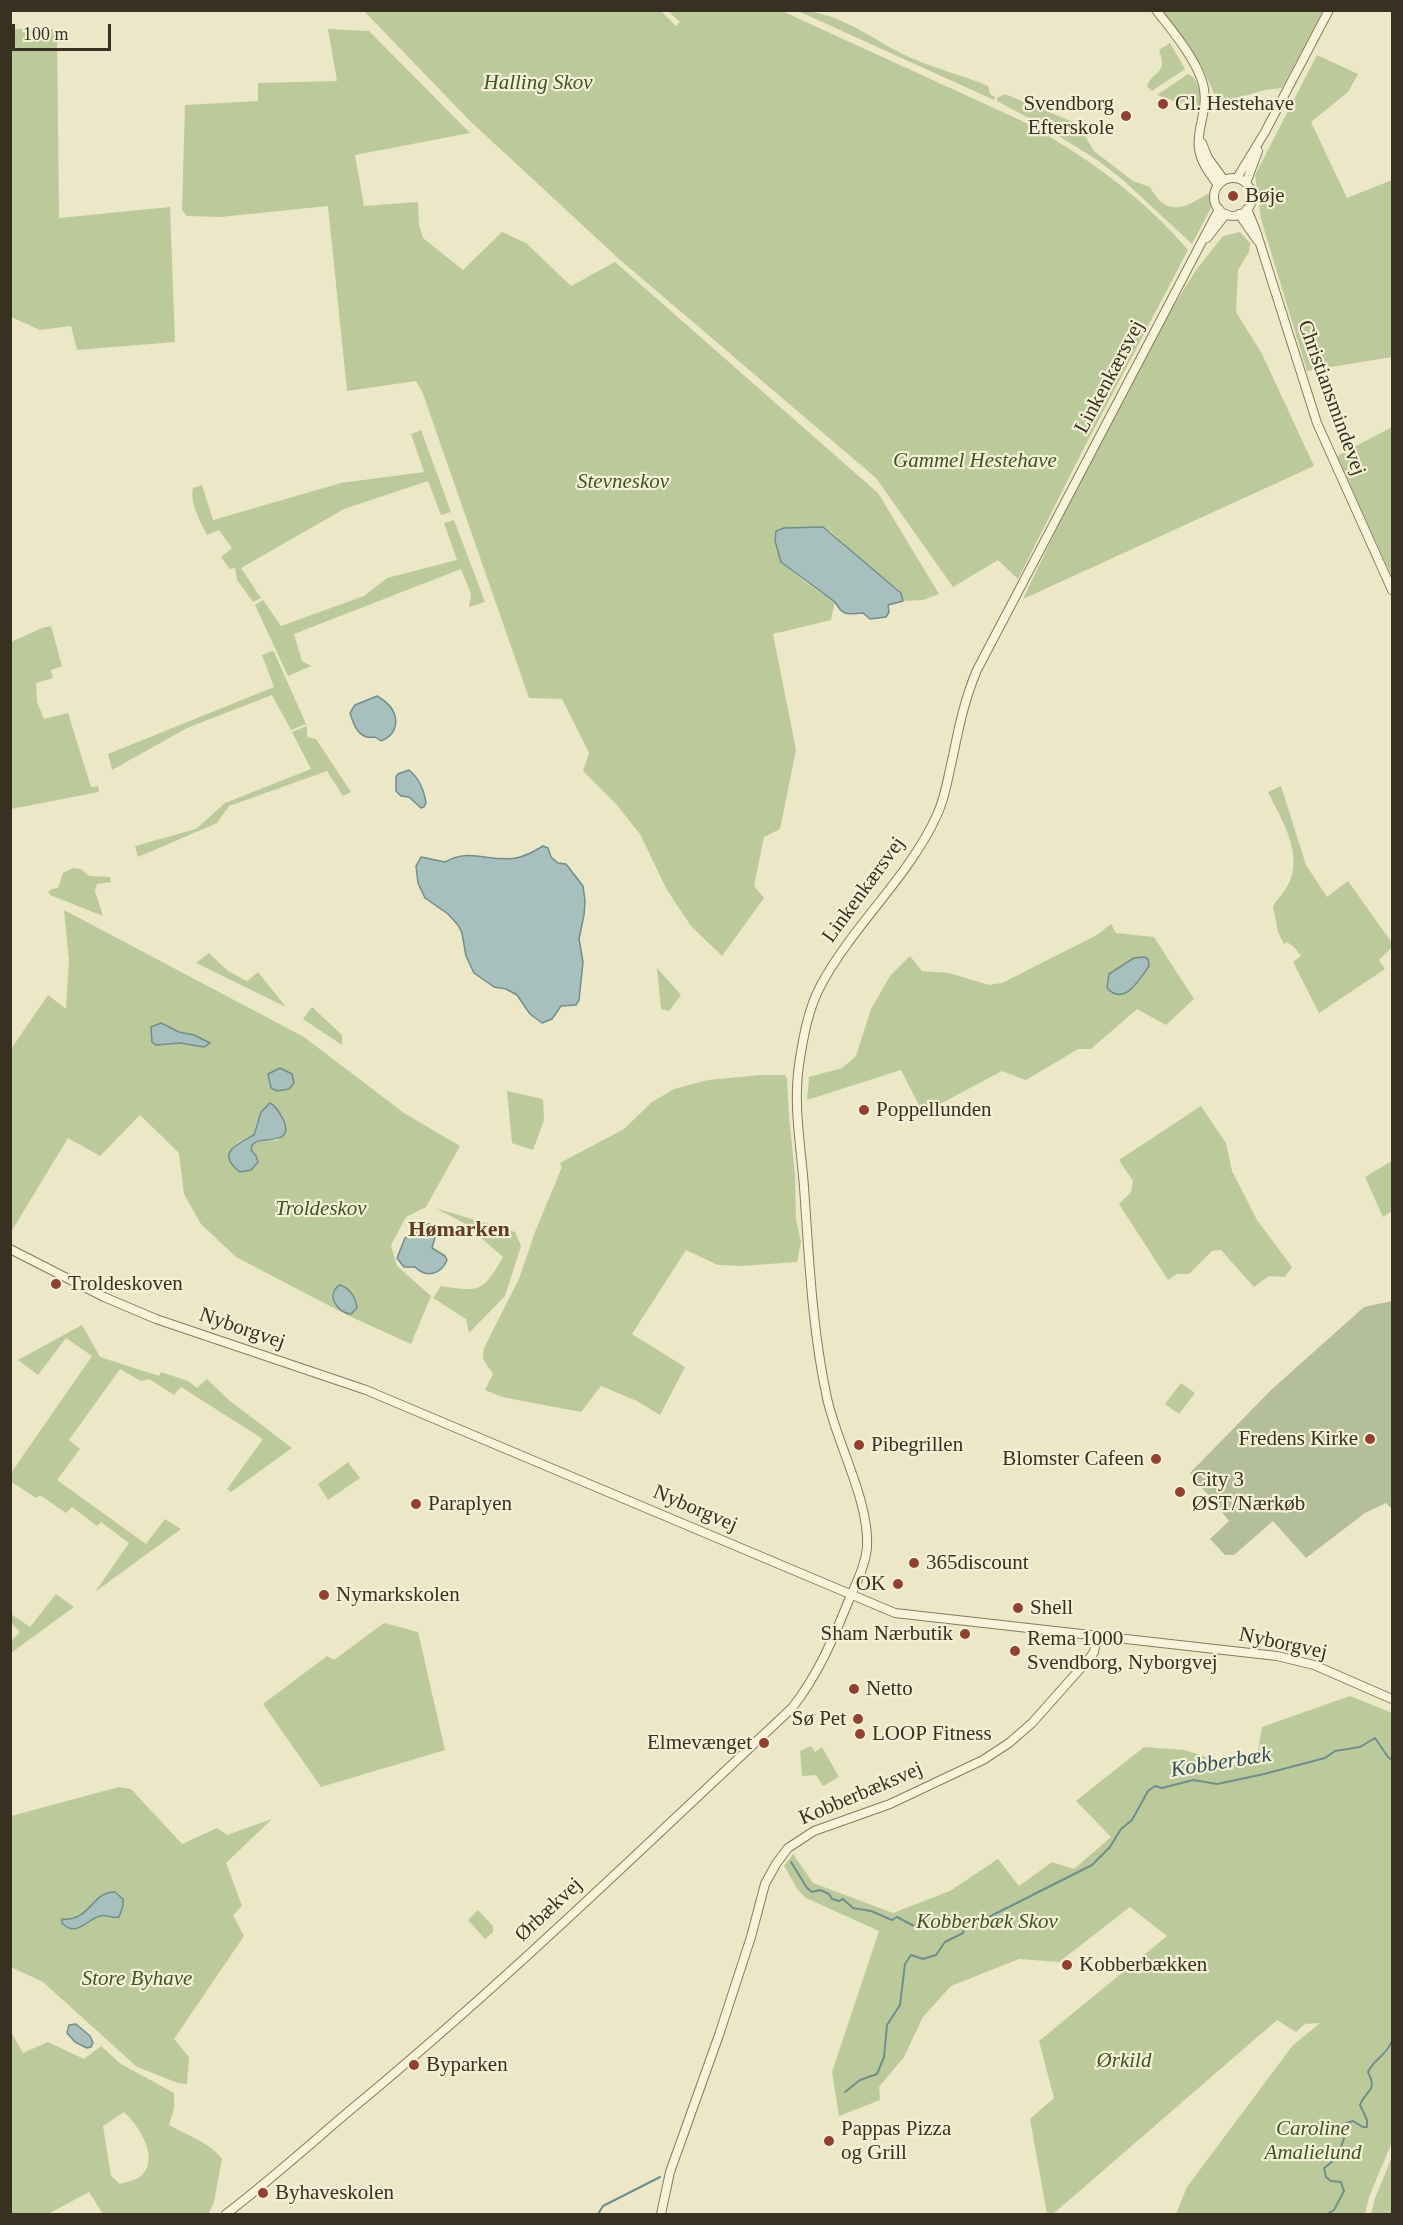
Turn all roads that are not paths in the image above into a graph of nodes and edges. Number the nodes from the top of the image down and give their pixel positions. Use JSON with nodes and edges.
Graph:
{"nodes":[{"id":1,"x":1155,"y":10,"type":"edge"},
{"id":2,"x":1329,"y":10,"type":"edge"},
{"id":3,"x":1264,"y":132,"type":"junction"},
{"id":4,"x":1237,"y":178,"type":"junction"},
{"id":5,"x":1221,"y":183,"type":"junction"},
{"id":6,"x":1246,"y":183,"type":"junction"},
{"id":7,"x":1219,"y":209,"type":"junction"},
{"id":8,"x":1247,"y":209,"type":"junction"},
{"id":9,"x":1226,"y":214,"type":"junction"},
{"id":10,"x":1239,"y":214,"type":"junction"},
{"id":11,"x":1261,"y":247,"type":"junction"},
{"id":12,"x":1195,"y":254,"type":"junction"},
{"id":13,"x":1392,"y":590,"type":"edge"},
{"id":14,"x":10,"y":1249,"type":"edge"},
{"id":15,"x":852,"y":1594,"type":"junction"},
{"id":16,"x":1097,"y":1635,"type":"junction"},
{"id":17,"x":1392,"y":1699,"type":"edge"},
{"id":18,"x":226,"y":2214,"type":"edge"},
{"id":19,"x":661,"y":2214,"type":"edge"}],
"edges":[{"from":1,"to":5,"type":"street"},
{"from":2,"to":3,"type":"street"},
{"from":3,"to":4,"type":"street"},
{"from":3,"to":6,"type":"street"},
{"from":4,"to":5,"type":"street"},
{"from":4,"to":6,"type":"street"},
{"from":5,"to":7,"type":"street"},
{"from":6,"to":8,"type":"street"},
{"from":7,"to":9,"type":"street"},
{"from":7,"to":12,"type":"street","name":"Linkenkærsvej"},
{"from":8,"to":10,"type":"street"},
{"from":8,"to":11,"type":"street","name":"Christiansmindevej"},
{"from":9,"to":10,"type":"street"},
{"from":9,"to":12,"type":"street","name":"Linkenkærsvej"},
{"from":10,"to":11,"type":"street","name":"Christiansmindevej"},
{"from":11,"to":13,"type":"street","name":"Christiansmindevej"},
{"from":12,"to":15,"type":"street","name":"Linkenkærsvej"},
{"from":14,"to":15,"type":"street","name":"Nyborgvej"},
{"from":15,"to":16,"type":"street","name":"Nyborgvej"},
{"from":15,"to":18,"type":"street","name":"Ørbækvej"},
{"from":16,"to":17,"type":"street","name":"Nyborgvej"},
{"from":16,"to":19,"type":"street","name":"Kobberbæksvej"}]}
